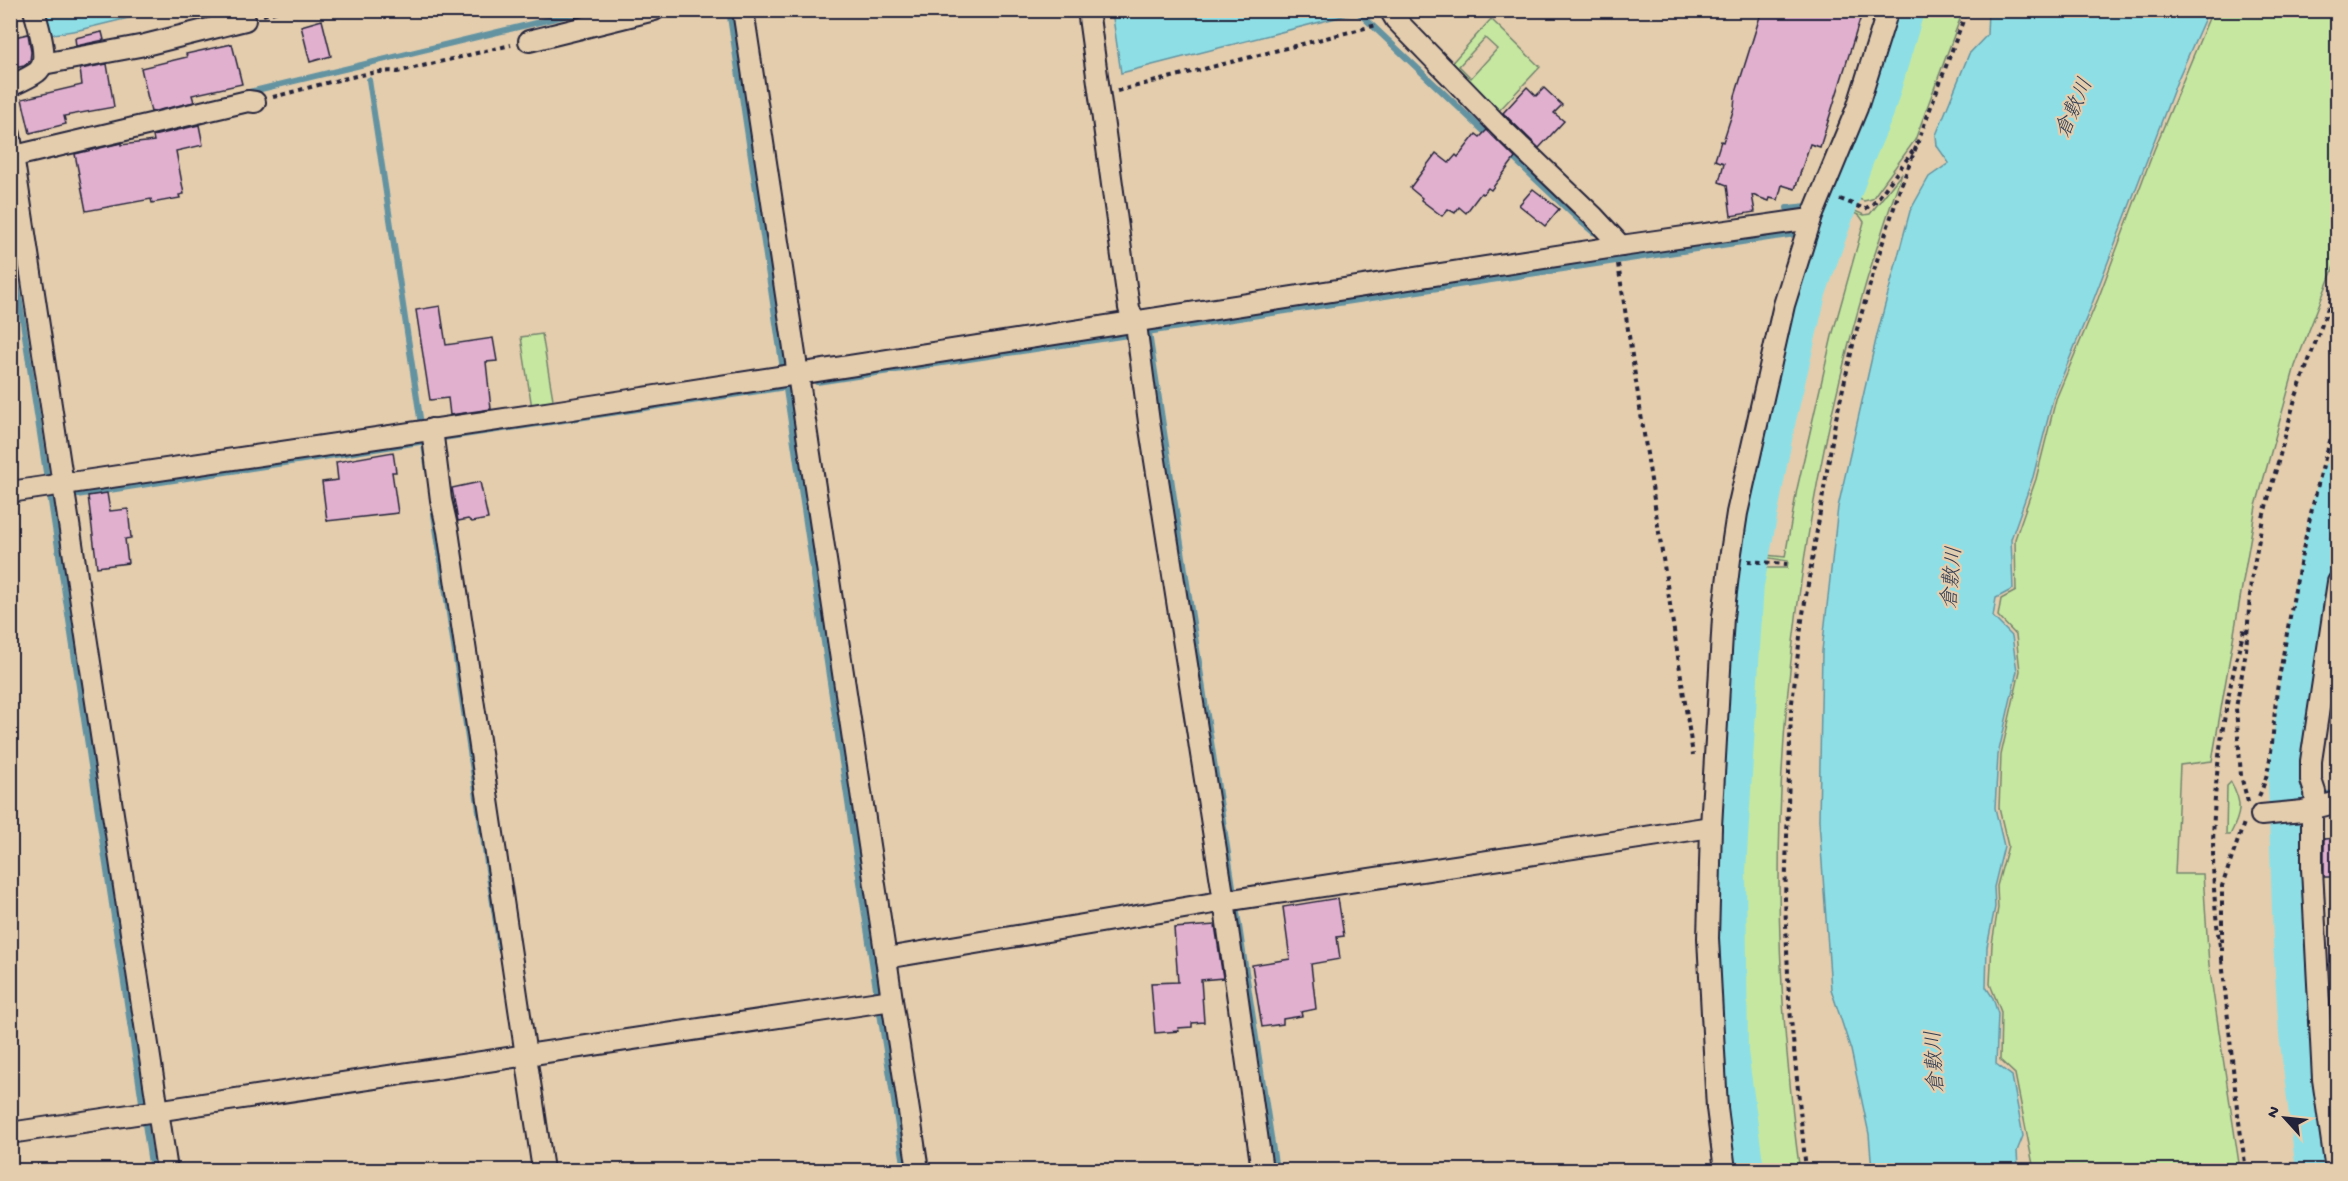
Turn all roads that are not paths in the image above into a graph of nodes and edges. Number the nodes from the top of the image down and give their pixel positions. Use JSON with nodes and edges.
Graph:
{"nodes":[{"id":1,"x":654,"y":10,"type":"edge"},
{"id":2,"x":743,"y":10,"type":"edge"},
{"id":3,"x":1088,"y":10,"type":"edge"},
{"id":4,"x":1888,"y":10,"type":"edge"},
{"id":5,"x":35,"y":17,"type":"edge"},
{"id":6,"x":1388,"y":17,"type":"edge"},
{"id":7,"x":245,"y":20,"type":"dead end"},
{"id":8,"x":529,"y":41,"type":"road end"},
{"id":9,"x":43,"y":64,"type":"junction"},
{"id":10,"x":10,"y":86,"type":"edge"},
{"id":11,"x":255,"y":102,"type":"road end"},
{"id":12,"x":13,"y":146,"type":"edge"},
{"id":13,"x":1811,"y":219,"type":"junction"},
{"id":14,"x":1621,"y":246,"type":"junction"},
{"id":15,"x":1133,"y":322,"type":"junction"},
{"id":16,"x":789,"y":375,"type":"junction"},
{"id":17,"x":429,"y":434,"type":"junction"},
{"id":18,"x":63,"y":484,"type":"junction"},
{"id":19,"x":10,"y":492,"type":"edge"},
{"id":20,"x":2337,"y":582,"type":"edge"},
{"id":21,"x":2337,"y":802,"type":"edge"},
{"id":22,"x":2312,"y":804,"type":"junction"},
{"id":23,"x":2262,"y":813,"type":"road end"},
{"id":24,"x":1711,"y":827,"type":"junction"},
{"id":25,"x":1231,"y":900,"type":"junction"},
{"id":26,"x":886,"y":958,"type":"junction"},
{"id":27,"x":883,"y":1001,"type":"junction"},
{"id":28,"x":519,"y":1056,"type":"junction"},
{"id":29,"x":158,"y":1111,"type":"junction"},
{"id":30,"x":10,"y":1133,"type":"edge"},
{"id":31,"x":2336,"y":1165,"type":"edge"},
{"id":32,"x":167,"y":1170,"type":"edge"},
{"id":33,"x":543,"y":1170,"type":"edge"},
{"id":34,"x":918,"y":1170,"type":"edge"},
{"id":35,"x":1262,"y":1170,"type":"edge"},
{"id":36,"x":1725,"y":1170,"type":"edge"}],
"edges":[{"from":1,"to":8,"type":"street"},
{"from":2,"to":16,"type":"street"},
{"from":3,"to":15,"type":"street"},
{"from":4,"to":13,"type":"street"},
{"from":5,"to":9,"type":"street"},
{"from":6,"to":14,"type":"street"},
{"from":7,"to":9,"type":"street"},
{"from":9,"to":10,"type":"street"},
{"from":11,"to":12,"type":"street"},
{"from":12,"to":18,"type":"street"},
{"from":13,"to":14,"type":"street"},
{"from":13,"to":24,"type":"street"},
{"from":14,"to":15,"type":"street"},
{"from":15,"to":16,"type":"street"},
{"from":15,"to":25,"type":"street"},
{"from":16,"to":17,"type":"street"},
{"from":16,"to":26,"type":"street"},
{"from":17,"to":18,"type":"street"},
{"from":17,"to":28,"type":"street"},
{"from":18,"to":19,"type":"street"},
{"from":18,"to":29,"type":"street"},
{"from":20,"to":22,"type":"street"},
{"from":21,"to":22,"type":"street"},
{"from":22,"to":23,"type":"street"},
{"from":22,"to":31,"type":"street"},
{"from":24,"to":25,"type":"street"},
{"from":24,"to":36,"type":"street"},
{"from":25,"to":26,"type":"street"},
{"from":25,"to":35,"type":"street"},
{"from":26,"to":27,"type":"street"},
{"from":27,"to":28,"type":"street"},
{"from":27,"to":34,"type":"street"},
{"from":28,"to":29,"type":"street"},
{"from":28,"to":33,"type":"street"},
{"from":29,"to":30,"type":"street"},
{"from":29,"to":32,"type":"street"}]}
